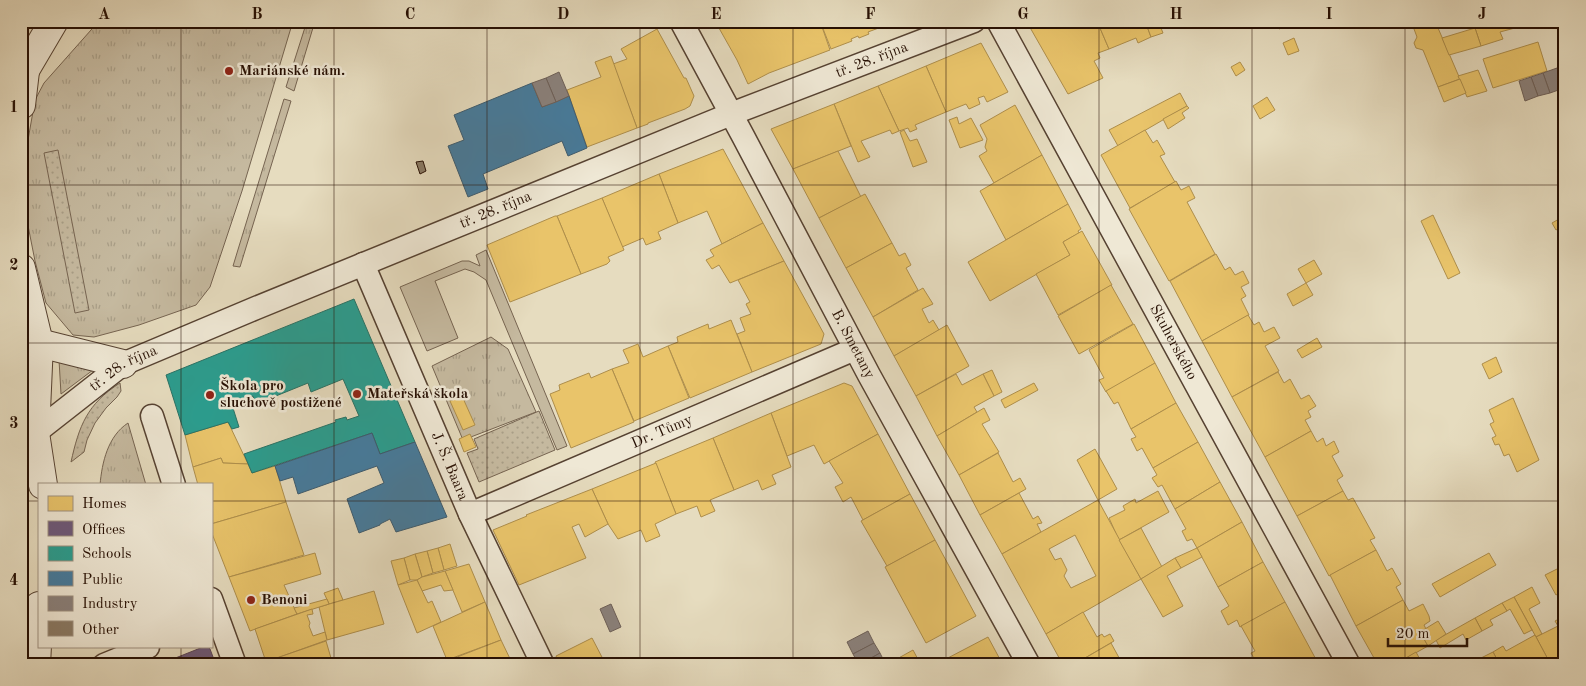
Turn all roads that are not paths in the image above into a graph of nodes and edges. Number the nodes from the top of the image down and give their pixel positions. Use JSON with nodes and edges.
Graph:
{"nodes":[{"id":1,"x":54,"y":21,"type":"edge"},
{"id":2,"x":681,"y":21,"type":"edge"},
{"id":3,"x":974,"y":21,"type":"edge"},
{"id":4,"x":998,"y":21,"type":"edge"},
{"id":5,"x":23,"y":74,"type":"edge"},
{"id":6,"x":21,"y":105,"type":"edge"},
{"id":7,"x":732,"y":114,"type":"junction"},
{"id":8,"x":363,"y":264,"type":"junction"},
{"id":9,"x":21,"y":268,"type":"edge"},
{"id":10,"x":39,"y":343,"type":"junction"},
{"id":11,"x":855,"y":349,"type":"junction"},
{"id":12,"x":123,"y":364,"type":"junction"},
{"id":13,"x":21,"y":406,"type":"edge"},
{"id":14,"x":152,"y":416,"type":"dead end"},
{"id":15,"x":35,"y":433,"type":"junction"},
{"id":16,"x":43,"y":483,"type":"edge"},
{"id":17,"x":173,"y":483,"type":"edge"},
{"id":18,"x":470,"y":514,"type":"junction"},
{"id":19,"x":214,"y":614,"type":"edge"},
{"id":20,"x":38,"y":626,"type":"edge"},
{"id":21,"x":146,"y":648,"type":"edge"},
{"id":22,"x":36,"y":665,"type":"edge"},
{"id":23,"x":104,"y":665,"type":"edge"},
{"id":24,"x":235,"y":665,"type":"edge"},
{"id":25,"x":543,"y":665,"type":"edge"},
{"id":26,"x":1029,"y":665,"type":"edge"},
{"id":27,"x":1349,"y":665,"type":"edge"}],
"edges":[{"from":1,"to":5,"type":"street"},
{"from":2,"to":7,"type":"street","name":"B. Smetany"},
{"from":3,"to":7,"type":"street","name":"tř. 28. října"},
{"from":4,"to":27,"type":"street","name":"Skuherského"},
{"from":5,"to":6,"type":"street"},
{"from":7,"to":8,"type":"street","name":"tř. 28. října"},
{"from":7,"to":11,"type":"street","name":"B. Smetany"},
{"from":8,"to":12,"type":"street","name":"tř. 28. října"},
{"from":8,"to":18,"type":"street","name":"J. Š. Baara"},
{"from":9,"to":10,"type":"street"},
{"from":10,"to":12,"type":"street"},
{"from":10,"to":15,"type":"street"},
{"from":11,"to":18,"type":"street","name":"Dr. Tůmy"},
{"from":11,"to":26,"type":"street","name":"B. Smetany"},
{"from":12,"to":15,"type":"street","name":"tř. 28. října"},
{"from":13,"to":15,"type":"street"},
{"from":14,"to":17,"type":"street"},
{"from":15,"to":16,"type":"street"},
{"from":18,"to":25,"type":"street","name":"J. Š. Baara"},
{"from":19,"to":24,"type":"street"},
{"from":20,"to":22,"type":"street"},
{"from":21,"to":23,"type":"street"}]}
